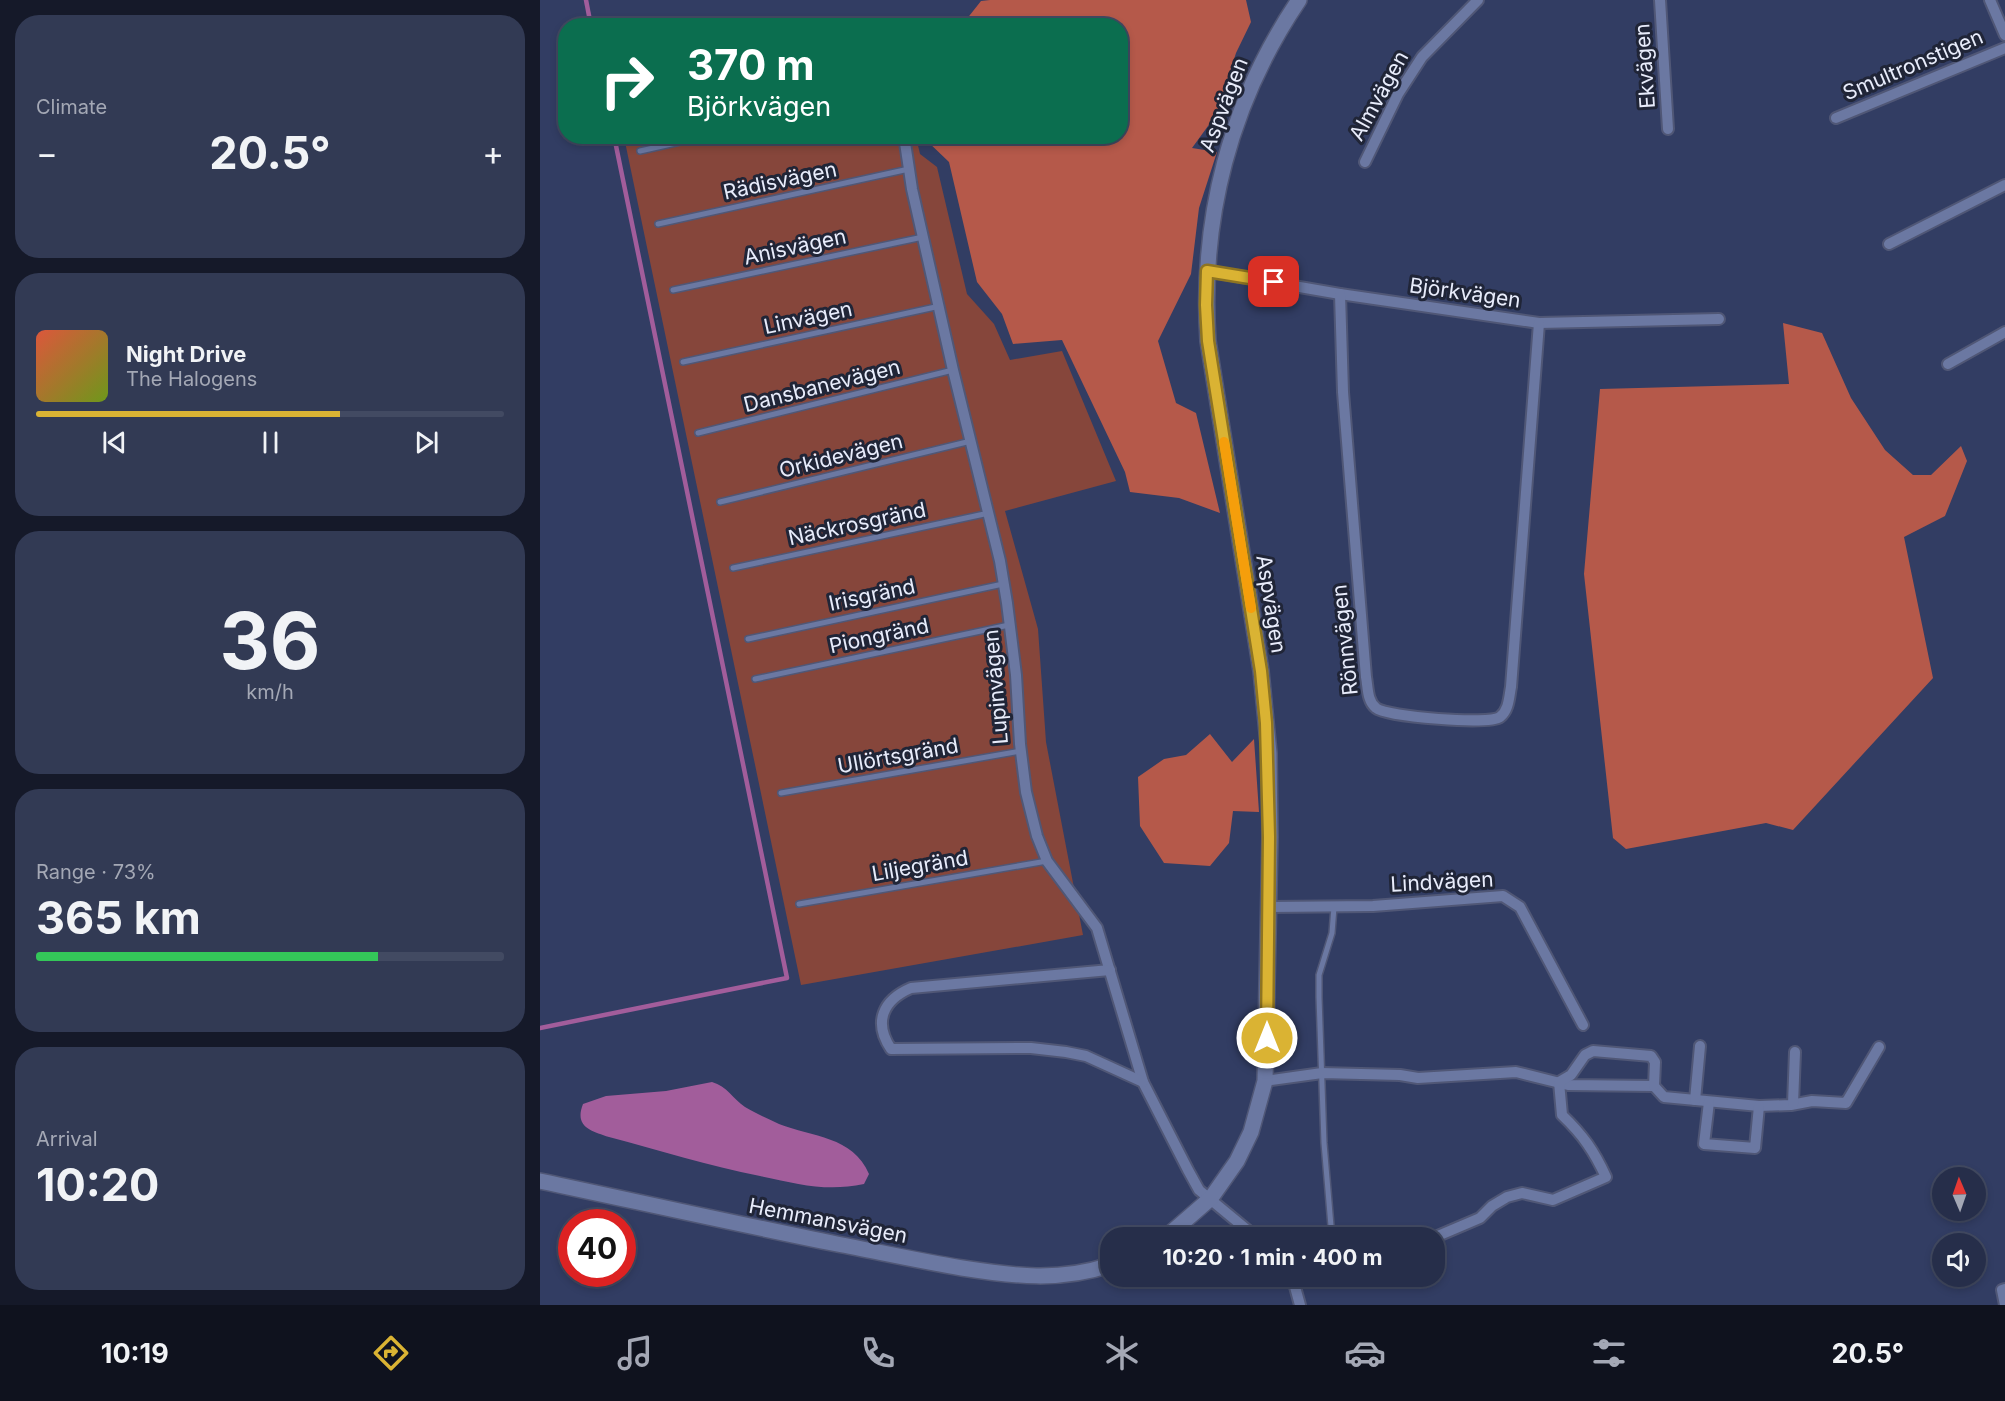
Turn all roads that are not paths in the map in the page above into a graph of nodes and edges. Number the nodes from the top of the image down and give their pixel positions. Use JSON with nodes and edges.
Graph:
{"nodes":[{"id":1,"x":1299,"y":0,"type":"edge"},
{"id":2,"x":1478,"y":0,"type":"edge"},
{"id":3,"x":1660,"y":0,"type":"edge"},
{"id":4,"x":1990,"y":0,"type":"edge"},
{"id":5,"x":2005,"y":35,"type":"edge"},
{"id":6,"x":2005,"y":48,"type":"edge"},
{"id":7,"x":1836,"y":118,"type":"dead end"},
{"id":8,"x":1668,"y":129,"type":"dead end"},
{"id":9,"x":671,"y":144,"type":"edge"},
{"id":10,"x":905,"y":144,"type":"edge"},
{"id":11,"x":640,"y":151,"type":"dead end"},
{"id":12,"x":1365,"y":162,"type":"dead end"},
{"id":13,"x":910,"y":169,"type":"junction"},
{"id":14,"x":2005,"y":185,"type":"edge"},
{"id":15,"x":658,"y":224,"type":"dead end"},
{"id":16,"x":923,"y":237,"type":"junction"},
{"id":17,"x":1888,"y":244,"type":"dead end"},
{"id":18,"x":1207,"y":271,"type":"junction"},
{"id":19,"x":673,"y":290,"type":"dead end"},
{"id":20,"x":1340,"y":294,"type":"junction"},
{"id":21,"x":940,"y":306,"type":"junction"},
{"id":22,"x":1719,"y":319,"type":"dead end"},
{"id":23,"x":1539,"y":323,"type":"junction"},
{"id":24,"x":2005,"y":332,"type":"edge"},
{"id":25,"x":683,"y":362,"type":"dead end"},
{"id":26,"x":1948,"y":364,"type":"dead end"},
{"id":27,"x":953,"y":370,"type":"junction"},
{"id":28,"x":698,"y":434,"type":"dead end"},
{"id":29,"x":971,"y":441,"type":"junction"},
{"id":30,"x":720,"y":502,"type":"dead end"},
{"id":31,"x":989,"y":513,"type":"junction"},
{"id":32,"x":733,"y":568,"type":"dead end"},
{"id":33,"x":1003,"y":584,"type":"junction"},
{"id":34,"x":1010,"y":625,"type":"junction"},
{"id":35,"x":748,"y":639,"type":"dead end"},
{"id":36,"x":755,"y":679,"type":"dead end"},
{"id":37,"x":1021,"y":751,"type":"junction"},
{"id":38,"x":781,"y":793,"type":"dead end"},
{"id":39,"x":1047,"y":861,"type":"junction"},
{"id":40,"x":799,"y":904,"type":"dead end"},
{"id":41,"x":1334,"y":907,"type":"junction"},
{"id":42,"x":1268,"y":908,"type":"junction"},
{"id":43,"x":1110,"y":970,"type":"junction"},
{"id":44,"x":1583,"y":1024,"type":"dead end"},
{"id":45,"x":1700,"y":1046,"type":"dead end"},
{"id":46,"x":1879,"y":1047,"type":"dead end"},
{"id":47,"x":1795,"y":1052,"type":"dead end"},
{"id":48,"x":1322,"y":1073,"type":"junction"},
{"id":49,"x":1265,"y":1081,"type":"junction"},
{"id":50,"x":1143,"y":1082,"type":"junction"},
{"id":51,"x":1559,"y":1082,"type":"junction"},
{"id":52,"x":1654,"y":1086,"type":"junction"},
{"id":53,"x":1695,"y":1100,"type":"junction"},
{"id":54,"x":1709,"y":1102,"type":"junction"},
{"id":55,"x":1793,"y":1104,"type":"junction"},
{"id":56,"x":1759,"y":1106,"type":"junction"},
{"id":57,"x":540,"y":1181,"type":"edge"},
{"id":58,"x":1210,"y":1198,"type":"junction"},
{"id":59,"x":1178,"y":1227,"type":"edge"},
{"id":60,"x":1244,"y":1227,"type":"edge"},
{"id":61,"x":1331,"y":1227,"type":"edge"},
{"id":62,"x":1445,"y":1233,"type":"edge"},
{"id":63,"x":1100,"y":1268,"type":"edge"},
{"id":64,"x":1295,"y":1287,"type":"edge"},
{"id":65,"x":2004,"y":1289,"type":"edge"},
{"id":66,"x":1300,"y":1305,"type":"edge"},
{"id":67,"x":2005,"y":1305,"type":"edge"}],
"edges":[{"from":1,"to":18,"type":"street","name":"Aspvägen"},
{"from":2,"to":12,"type":"street","name":"Almvägen"},
{"from":3,"to":8,"type":"street","name":"Ekvägen"},
{"from":4,"to":5,"type":"street"},
{"from":6,"to":7,"type":"street","name":"Smultronstigen"},
{"from":9,"to":11,"type":"lane"},
{"from":10,"to":13,"type":"street","name":"Lupinvägen"},
{"from":13,"to":15,"type":"lane","name":"Rädisvägen"},
{"from":13,"to":16,"type":"street","name":"Lupinvägen"},
{"from":14,"to":17,"type":"street"},
{"from":16,"to":19,"type":"lane","name":"Anisvägen"},
{"from":16,"to":21,"type":"street","name":"Lupinvägen"},
{"from":18,"to":20,"type":"street","name":"Björkvägen"},
{"from":18,"to":42,"type":"street","name":"Aspvägen"},
{"from":20,"to":23,"type":"street","name":"Björkvägen"},
{"from":20,"to":23,"type":"street","name":"Rönnvägen"},
{"from":21,"to":25,"type":"lane","name":"Linvägen"},
{"from":21,"to":27,"type":"street","name":"Lupinvägen"},
{"from":22,"to":23,"type":"street","name":"Björkvägen"},
{"from":24,"to":26,"type":"street"},
{"from":27,"to":28,"type":"lane","name":"Dansbanevägen"},
{"from":27,"to":29,"type":"street","name":"Lupinvägen"},
{"from":29,"to":30,"type":"lane","name":"Orkidevägen"},
{"from":29,"to":31,"type":"street","name":"Lupinvägen"},
{"from":31,"to":32,"type":"lane","name":"Näckrosgränd"},
{"from":31,"to":33,"type":"street","name":"Lupinvägen"},
{"from":33,"to":34,"type":"street","name":"Lupinvägen"},
{"from":33,"to":35,"type":"lane","name":"Irisgränd"},
{"from":34,"to":36,"type":"lane","name":"Piongränd"},
{"from":34,"to":37,"type":"street","name":"Lupinvägen"},
{"from":37,"to":38,"type":"lane","name":"Ullörtsgränd"},
{"from":37,"to":39,"type":"street","name":"Lupinvägen"},
{"from":39,"to":40,"type":"lane","name":"Liljegränd"},
{"from":39,"to":43,"type":"street","name":"Lupinvägen"},
{"from":41,"to":42,"type":"street","name":"Lindvägen"},
{"from":41,"to":44,"type":"street","name":"Lindvägen"},
{"from":41,"to":48,"type":"lane"},
{"from":42,"to":49,"type":"street","name":"Aspvägen"},
{"from":43,"to":50,"type":"street","name":"Lupinvägen"},
{"from":43,"to":50,"type":"street"},
{"from":45,"to":53,"type":"street"},
{"from":46,"to":55,"type":"street"},
{"from":47,"to":55,"type":"street"},
{"from":48,"to":49,"type":"street"},
{"from":48,"to":51,"type":"street"},
{"from":48,"to":61,"type":"lane"},
{"from":49,"to":58,"type":"street","name":"Aspvägen"},
{"from":50,"to":58,"type":"street","name":"Lupinvägen"},
{"from":51,"to":52,"type":"street"},
{"from":51,"to":52,"type":"street"},
{"from":51,"to":62,"type":"street"},
{"from":52,"to":53,"type":"street"},
{"from":53,"to":54,"type":"street"},
{"from":54,"to":56,"type":"street"},
{"from":54,"to":56,"type":"street"},
{"from":55,"to":56,"type":"street"},
{"from":57,"to":63,"type":"street","name":"Hemmansvägen"},
{"from":58,"to":59,"type":"street"},
{"from":58,"to":60,"type":"street"},
{"from":64,"to":66,"type":"street"},
{"from":65,"to":67,"type":"street"}]}
